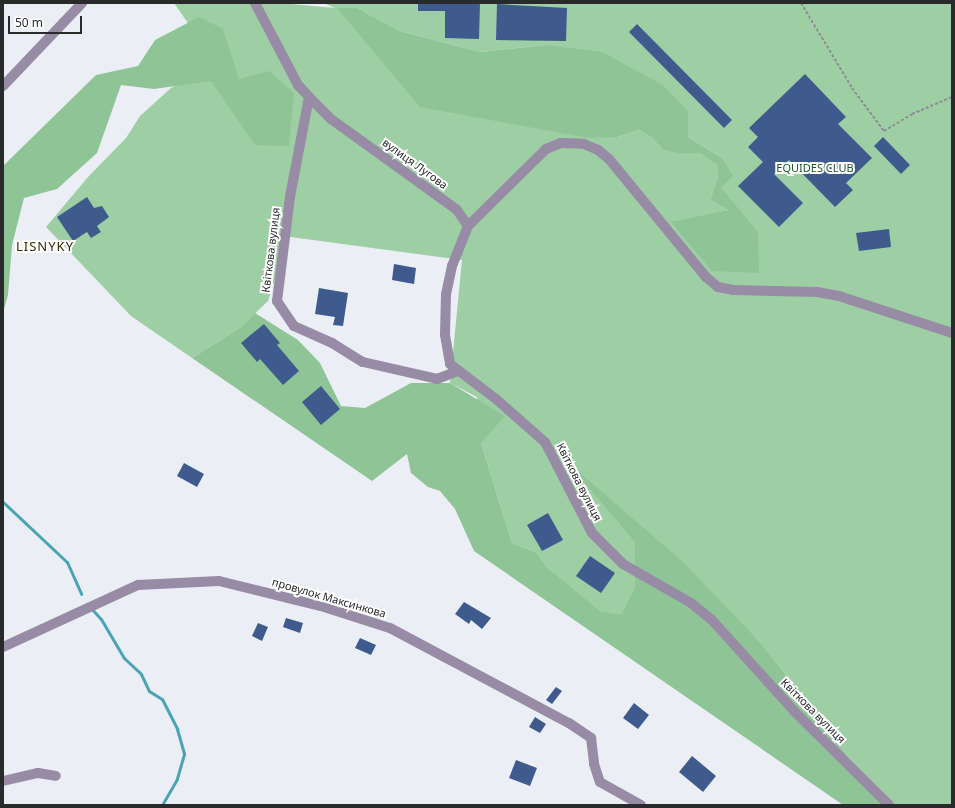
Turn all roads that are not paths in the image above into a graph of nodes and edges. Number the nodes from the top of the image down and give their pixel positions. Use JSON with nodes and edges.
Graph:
{"nodes":[{"id":1,"x":82,"y":3,"type":"edge"},
{"id":2,"x":256,"y":3,"type":"edge"},
{"id":3,"x":3,"y":86,"type":"edge"},
{"id":4,"x":309,"y":97,"type":"junction"},
{"id":5,"x":468,"y":226,"type":"junction"},
{"id":6,"x":952,"y":333,"type":"edge"},
{"id":7,"x":458,"y":371,"type":"junction"},
{"id":8,"x":3,"y":647,"type":"edge"},
{"id":9,"x":56,"y":776,"type":"dead end"},
{"id":10,"x":3,"y":781,"type":"edge"},
{"id":11,"x":641,"y":805,"type":"edge"},
{"id":12,"x":890,"y":805,"type":"edge"}],
"edges":[{"from":1,"to":3,"type":"street"},
{"from":2,"to":4,"type":"street","name":"вулиця Лугова"},
{"from":4,"to":5,"type":"street","name":"вулиця Лугова"},
{"from":4,"to":7,"type":"street","name":"Квіткова вулиця"},
{"from":5,"to":6,"type":"street"},
{"from":5,"to":7,"type":"street"},
{"from":7,"to":12,"type":"street","name":"Квіткова вулиця"},
{"from":8,"to":11,"type":"street","name":"провулок Максинкова"},
{"from":9,"to":10,"type":"street"}]}
